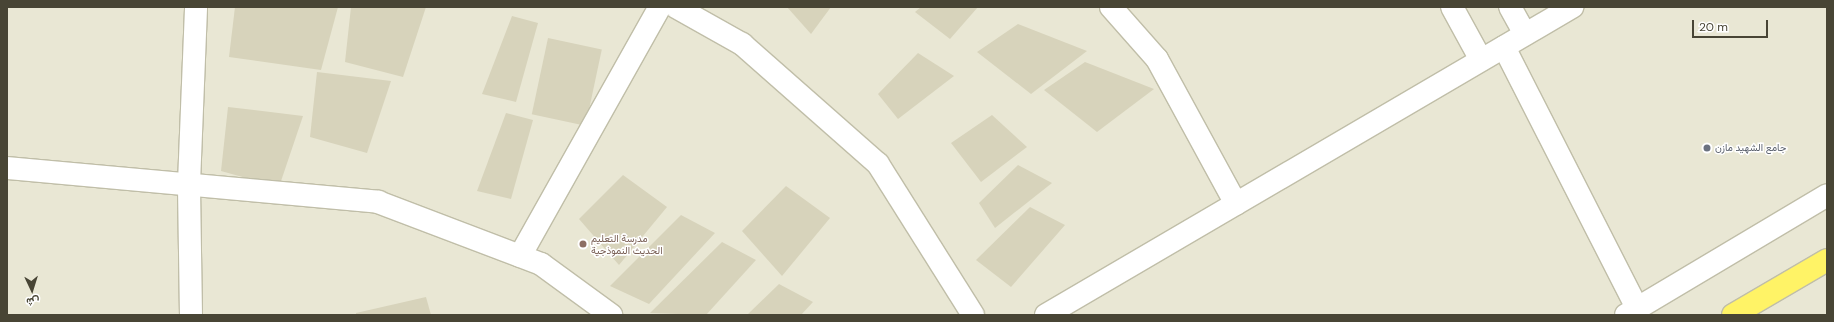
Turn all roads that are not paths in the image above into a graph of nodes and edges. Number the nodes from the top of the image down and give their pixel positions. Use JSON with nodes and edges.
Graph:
{"nodes":[{"id":1,"x":196,"y":7,"type":"edge"},
{"id":2,"x":660,"y":7,"type":"edge"},
{"id":3,"x":677,"y":7,"type":"edge"},
{"id":4,"x":1111,"y":7,"type":"edge"},
{"id":5,"x":1452,"y":7,"type":"edge"},
{"id":6,"x":1510,"y":7,"type":"edge"},
{"id":7,"x":1572,"y":7,"type":"edge"},
{"id":8,"x":1526,"y":34,"type":"junction"},
{"id":9,"x":1504,"y":47,"type":"junction"},
{"id":10,"x":1481,"y":60,"type":"junction"},
{"id":11,"x":7,"y":168,"type":"edge"},
{"id":12,"x":190,"y":183,"type":"junction"},
{"id":13,"x":1827,"y":195,"type":"edge"},
{"id":14,"x":1236,"y":204,"type":"junction"},
{"id":15,"x":520,"y":256,"type":"junction"},
{"id":16,"x":1827,"y":260,"type":"edge"},
{"id":17,"x":1631,"y":312,"type":"edge"},
{"id":18,"x":191,"y":315,"type":"edge"},
{"id":19,"x":611,"y":315,"type":"edge"},
{"id":20,"x":973,"y":315,"type":"edge"},
{"id":21,"x":1046,"y":315,"type":"edge"},
{"id":22,"x":1733,"y":315,"type":"edge"}],
"edges":[{"from":1,"to":12,"type":"street"},
{"from":2,"to":15,"type":"street"},
{"from":3,"to":20,"type":"street"},
{"from":4,"to":14,"type":"street"},
{"from":5,"to":10,"type":"street"},
{"from":6,"to":8,"type":"street"},
{"from":7,"to":8,"type":"street"},
{"from":8,"to":9,"type":"street"},
{"from":9,"to":10,"type":"street"},
{"from":9,"to":17,"type":"street"},
{"from":10,"to":14,"type":"street"},
{"from":11,"to":12,"type":"street"},
{"from":12,"to":15,"type":"street"},
{"from":12,"to":18,"type":"street"},
{"from":13,"to":17,"type":"street"},
{"from":14,"to":21,"type":"street"},
{"from":15,"to":19,"type":"street"},
{"from":16,"to":22,"type":"highway"}]}
